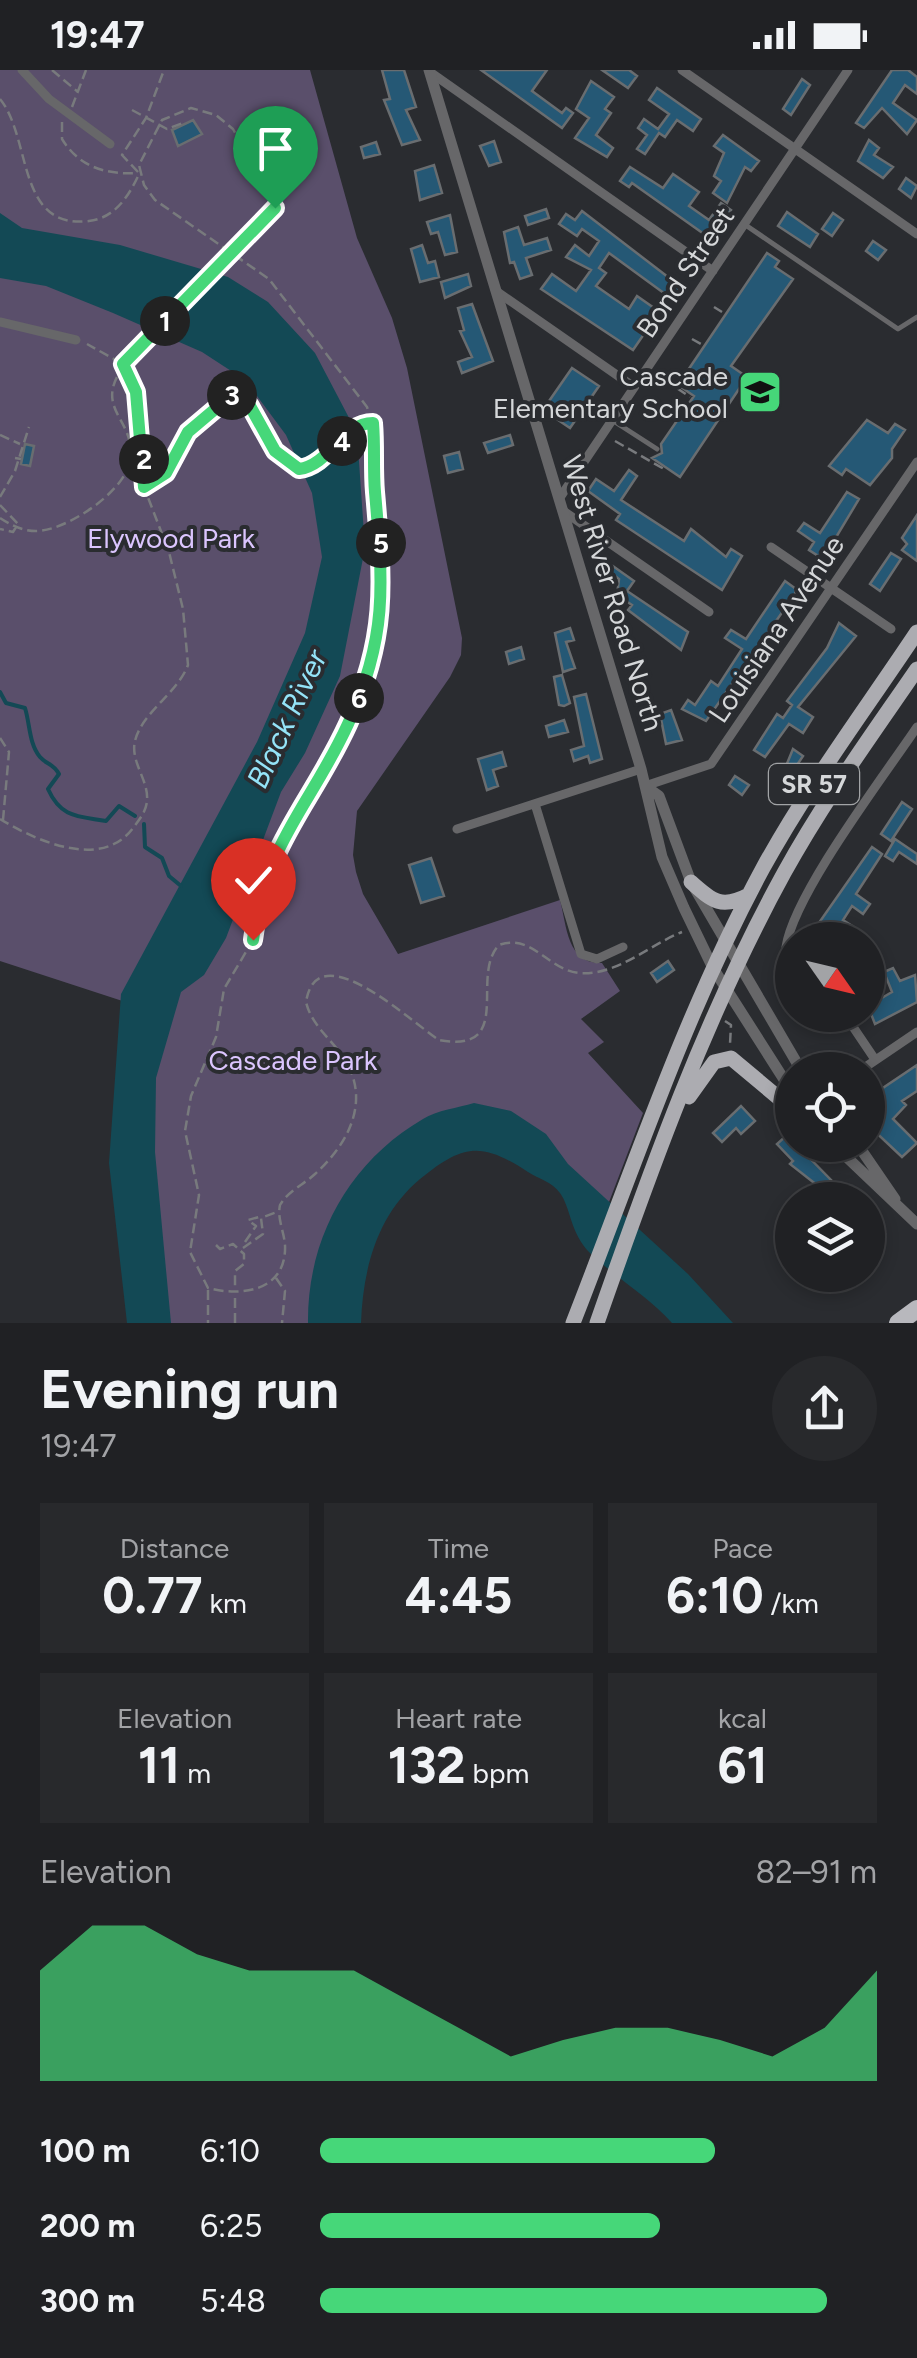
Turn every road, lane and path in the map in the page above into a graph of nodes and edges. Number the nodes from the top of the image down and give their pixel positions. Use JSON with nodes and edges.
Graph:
{"nodes":[{"id":1,"x":22,"y":70,"type":"edge"},
{"id":2,"x":52,"y":70,"type":"edge"},
{"id":3,"x":86,"y":70,"type":"edge"},
{"id":4,"x":164,"y":70,"type":"edge"},
{"id":5,"x":682,"y":70,"type":"edge"},
{"id":6,"x":848,"y":70,"type":"edge"},
{"id":7,"x":429,"y":71,"type":"edge"},
{"id":8,"x":80,"y":93,"type":"junction"},
{"id":9,"x":0,"y":99,"type":"edge"},
{"id":10,"x":132,"y":110,"type":"dead end"},
{"id":11,"x":67,"y":113,"type":"junction"},
{"id":12,"x":146,"y":118,"type":"junction"},
{"id":13,"x":183,"y":123,"type":"dead end"},
{"id":14,"x":159,"y":124,"type":"junction"},
{"id":15,"x":110,"y":144,"type":"dead end"},
{"id":16,"x":794,"y":149,"type":"junction"},
{"id":17,"x":140,"y":173,"type":"junction"},
{"id":18,"x":744,"y":224,"type":"junction"},
{"id":19,"x":917,"y":234,"type":"edge"},
{"id":20,"x":713,"y":270,"type":"junction"},
{"id":21,"x":496,"y":291,"type":"junction"},
{"id":22,"x":714,"y":307,"type":"dead end"},
{"id":23,"x":722,"y":312,"type":"dead end"},
{"id":24,"x":917,"y":318,"type":"edge"},
{"id":25,"x":0,"y":322,"type":"edge"},
{"id":26,"x":692,"y":339,"type":"dead end"},
{"id":27,"x":76,"y":340,"type":"joint"},
{"id":28,"x":702,"y":344,"type":"dead end"},
{"id":29,"x":123,"y":364,"type":"junction"},
{"id":30,"x":665,"y":380,"type":"dead end"},
{"id":31,"x":634,"y":388,"type":"junction"},
{"id":32,"x":690,"y":397,"type":"dead end"},
{"id":33,"x":612,"y":420,"type":"junction"},
{"id":34,"x":373,"y":423,"type":"junction"},
{"id":35,"x":29,"y":427,"type":"dead end"},
{"id":36,"x":0,"y":435,"type":"edge"},
{"id":37,"x":615,"y":441,"type":"dead end"},
{"id":38,"x":21,"y":445,"type":"junction"},
{"id":39,"x":657,"y":449,"type":"dead end"},
{"id":40,"x":917,"y":462,"type":"edge"},
{"id":41,"x":664,"y":469,"type":"dead end"},
{"id":42,"x":144,"y":487,"type":"junction"},
{"id":43,"x":0,"y":497,"type":"edge"},
{"id":44,"x":560,"y":504,"type":"junction"},
{"id":45,"x":0,"y":505,"type":"edge"},
{"id":46,"x":0,"y":518,"type":"edge"},
{"id":47,"x":17,"y":528,"type":"junction"},
{"id":48,"x":0,"y":529,"type":"edge"},
{"id":49,"x":771,"y":547,"type":"dead end"},
{"id":50,"x":831,"y":588,"type":"junction"},
{"id":51,"x":710,"y":612,"type":"dead end"},
{"id":52,"x":891,"y":629,"type":"dead end"},
{"id":53,"x":917,"y":632,"type":"edge"},
{"id":54,"x":917,"y":668,"type":"edge"},
{"id":55,"x":917,"y":727,"type":"edge"},
{"id":56,"x":0,"y":738,"type":"edge"},
{"id":57,"x":640,"y":769,"type":"junction"},
{"id":58,"x":646,"y":786,"type":"junction"},
{"id":59,"x":534,"y":804,"type":"junction"},
{"id":60,"x":1,"y":820,"type":"edge"},
{"id":61,"x":457,"y":830,"type":"dead end"},
{"id":62,"x":691,"y":882,"type":"junction"},
{"id":63,"x":750,"y":895,"type":"junction"},
{"id":64,"x":794,"y":922,"type":"edge"},
{"id":65,"x":686,"y":930,"type":"dead end"},
{"id":66,"x":725,"y":943,"type":"junction"},
{"id":67,"x":622,"y":947,"type":"dead end"},
{"id":68,"x":739,"y":964,"type":"junction"},
{"id":69,"x":713,"y":968,"type":"junction"},
{"id":70,"x":726,"y":989,"type":"junction"},
{"id":71,"x":717,"y":1011,"type":"junction"},
{"id":72,"x":917,"y":1032,"type":"edge"},
{"id":73,"x":790,"y":1052,"type":"edge"},
{"id":74,"x":884,"y":1052,"type":"edge"},
{"id":75,"x":730,"y":1058,"type":"junction"},
{"id":76,"x":775,"y":1065,"type":"edge"},
{"id":77,"x":775,"y":1093,"type":"edge"},
{"id":78,"x":675,"y":1117,"type":"junction"},
{"id":79,"x":851,"y":1162,"type":"edge"},
{"id":80,"x":872,"y":1162,"type":"edge"},
{"id":81,"x":897,"y":1203,"type":"junction"},
{"id":82,"x":278,"y":1212,"type":"junction"},
{"id":83,"x":261,"y":1218,"type":"junction"},
{"id":84,"x":917,"y":1224,"type":"edge"},
{"id":85,"x":216,"y":1244,"type":"dead end"},
{"id":86,"x":246,"y":1244,"type":"junction"},
{"id":87,"x":242,"y":1249,"type":"junction"},
{"id":88,"x":275,"y":1277,"type":"junction"},
{"id":89,"x":208,"y":1288,"type":"junction"},
{"id":90,"x":917,"y":1309,"type":"edge"},
{"id":91,"x":208,"y":1323,"type":"edge"},
{"id":92,"x":235,"y":1323,"type":"edge"},
{"id":93,"x":282,"y":1323,"type":"edge"},
{"id":94,"x":573,"y":1323,"type":"edge"},
{"id":95,"x":597,"y":1323,"type":"edge"},
{"id":96,"x":898,"y":1323,"type":"edge"}],
"edges":[{"from":1,"to":11,"type":"street"},
{"from":2,"to":8,"type":"path"},
{"from":3,"to":8,"type":"path"},
{"from":4,"to":12,"type":"path"},
{"from":5,"to":16,"type":"street"},
{"from":6,"to":16,"type":"street","name":"Bond Street"},
{"from":7,"to":20,"type":"street"},
{"from":7,"to":21,"type":"street","name":"West River Road North"},
{"from":8,"to":11,"type":"path"},
{"from":9,"to":17,"type":"path"},
{"from":10,"to":12,"type":"path"},
{"from":11,"to":15,"type":"street"},
{"from":11,"to":17,"type":"path"},
{"from":12,"to":14,"type":"path"},
{"from":12,"to":17,"type":"path"},
{"from":13,"to":14,"type":"path"},
{"from":14,"to":17,"type":"path"},
{"from":14,"to":29,"type":"path","bridge":true},
{"from":16,"to":18,"type":"street","name":"Bond Street"},
{"from":16,"to":19,"type":"street"},
{"from":17,"to":34,"type":"path"},
{"from":18,"to":20,"type":"street","name":"Bond Street"},
{"from":18,"to":24,"type":"lane"},
{"from":20,"to":31,"type":"street","name":"Bond Street"},
{"from":21,"to":31,"type":"street"},
{"from":21,"to":44,"type":"street","name":"West River Road North"},
{"from":22,"to":23,"type":"path"},
{"from":25,"to":27,"type":"street"},
{"from":26,"to":28,"type":"path"},
{"from":27,"to":29,"type":"path"},
{"from":29,"to":42,"type":"path"},
{"from":29,"to":47,"type":"path"},
{"from":30,"to":32,"type":"path"},
{"from":31,"to":33,"type":"street","name":"Bond Street"},
{"from":33,"to":39,"type":"lane"},
{"from":33,"to":44,"type":"street","name":"Bond Street"},
{"from":34,"to":42,"type":"path"},
{"from":34,"to":89,"type":"path"},
{"from":35,"to":38,"type":"path"},
{"from":36,"to":38,"type":"path"},
{"from":37,"to":41,"type":"path"},
{"from":38,"to":43,"type":"path"},
{"from":40,"to":50,"type":"street","name":"Louisiana Avenue"},
{"from":42,"to":60,"type":"path"},
{"from":44,"to":51,"type":"street"},
{"from":44,"to":57,"type":"street","name":"West River Road North"},
{"from":45,"to":47,"type":"path"},
{"from":46,"to":47,"type":"path"},
{"from":47,"to":48,"type":"path"},
{"from":49,"to":50,"type":"street"},
{"from":50,"to":52,"type":"street"},
{"from":50,"to":58,"type":"street","name":"Louisiana Avenue"},
{"from":53,"to":63,"type":"highway","number":"SR 57"},
{"from":54,"to":68,"type":"highway","number":"SR 57"},
{"from":55,"to":64,"type":"street"},
{"from":56,"to":60,"type":"path"},
{"from":57,"to":58,"type":"street","name":"West River Road North"},
{"from":57,"to":59,"type":"street"},
{"from":58,"to":62,"type":"street","name":"West River Road North"},
{"from":58,"to":69,"type":"street","name":"West River Road North"},
{"from":59,"to":61,"type":"street"},
{"from":59,"to":67,"type":"street"},
{"from":62,"to":63,"type":"highway"},
{"from":62,"to":66,"type":"street","name":"West River Road North"},
{"from":63,"to":66,"type":"highway","number":"SR 57"},
{"from":65,"to":82,"type":"path"},
{"from":66,"to":68,"type":"street","name":"West River Road North"},
{"from":66,"to":69,"type":"highway","number":"SR 57"},
{"from":68,"to":70,"type":"highway","number":"SR 57"},
{"from":68,"to":73,"type":"street","name":"West River Road North"},
{"from":69,"to":70,"type":"street","name":"West River Road North"},
{"from":69,"to":94,"type":"highway","number":"SR 57"},
{"from":70,"to":71,"type":"highway","number":"SR 57"},
{"from":70,"to":76,"type":"street","name":"West River Road North"},
{"from":71,"to":75,"type":"path"},
{"from":71,"to":78,"type":"highway","number":"SR 57"},
{"from":72,"to":74,"type":"street"},
{"from":75,"to":77,"type":"highway"},
{"from":75,"to":78,"type":"highway"},
{"from":78,"to":95,"type":"highway","number":"SR 57"},
{"from":79,"to":81,"type":"street"},
{"from":80,"to":81,"type":"street"},
{"from":81,"to":84,"type":"street"},
{"from":82,"to":83,"type":"path"},
{"from":82,"to":88,"type":"path"},
{"from":83,"to":86,"type":"path"},
{"from":83,"to":86,"type":"path"},
{"from":85,"to":87,"type":"path"},
{"from":86,"to":87,"type":"path"},
{"from":87,"to":92,"type":"path"},
{"from":88,"to":89,"type":"path"},
{"from":88,"to":93,"type":"path"},
{"from":89,"to":91,"type":"path"},
{"from":90,"to":96,"type":"highway"}]}
